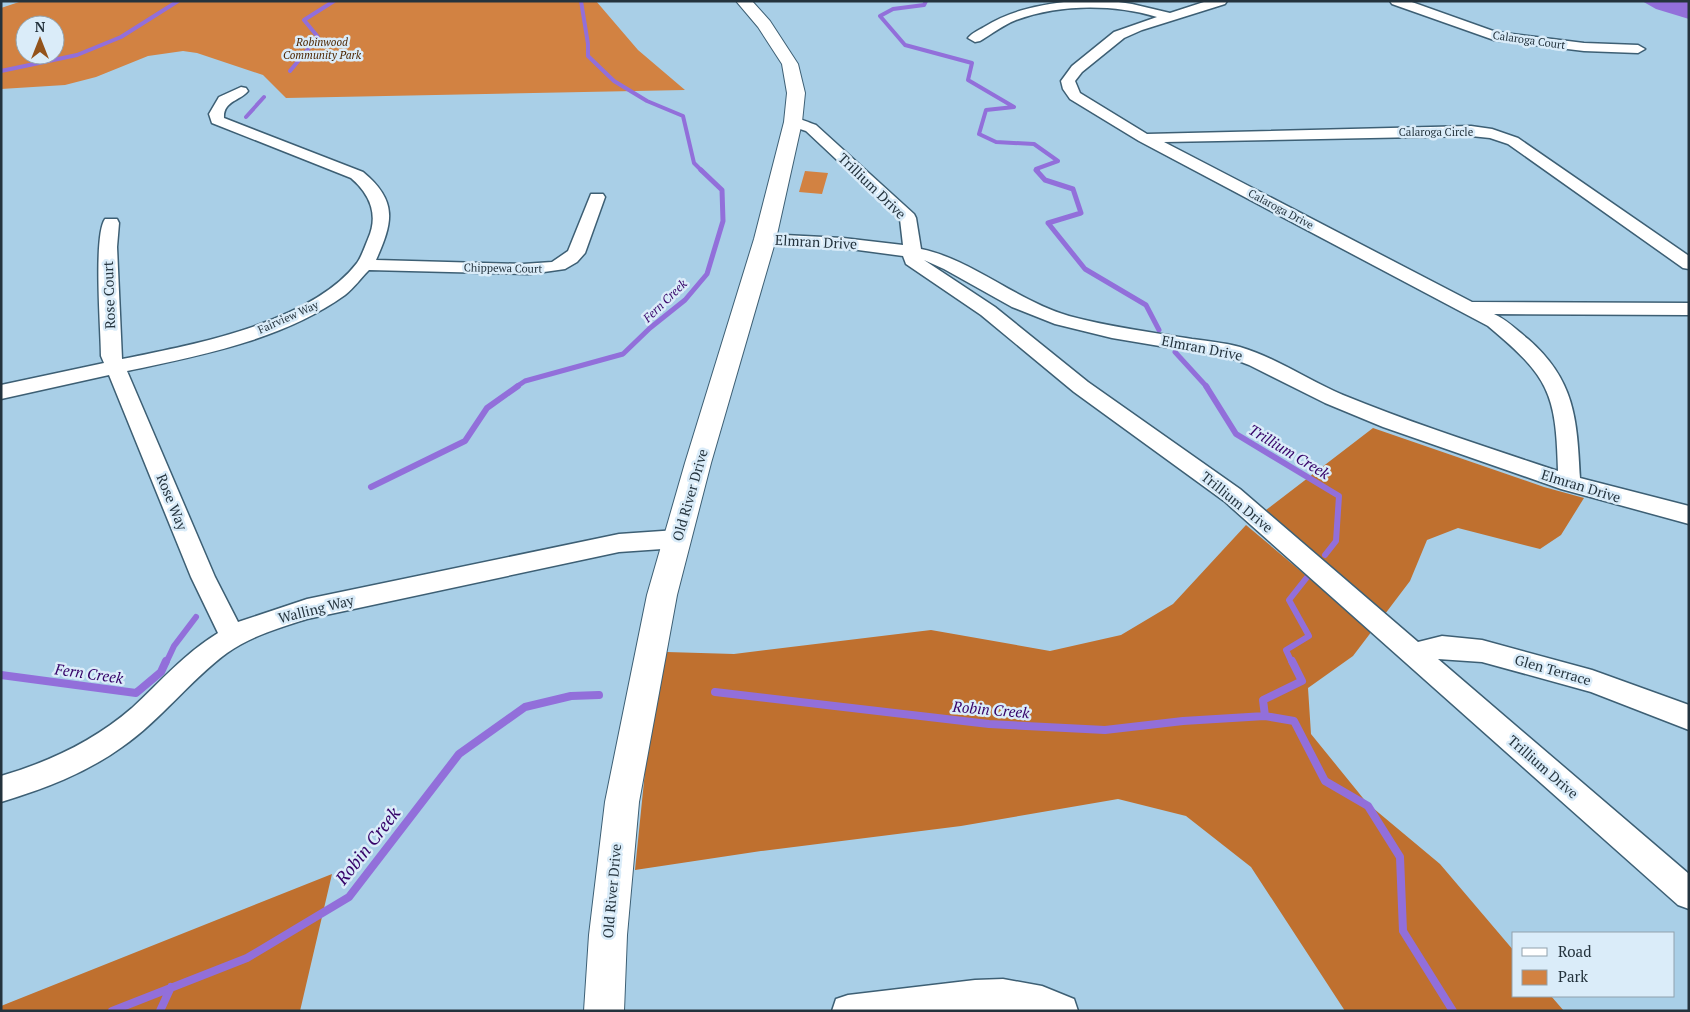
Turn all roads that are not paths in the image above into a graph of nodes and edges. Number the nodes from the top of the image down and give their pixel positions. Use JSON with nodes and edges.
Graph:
{"nodes":[{"id":1,"x":743,"y":1,"type":"edge"},
{"id":2,"x":1221,"y":1,"type":"edge"},
{"id":3,"x":1396,"y":1,"type":"edge"},
{"id":4,"x":1066,"y":3,"type":"edge"},
{"id":5,"x":1171,"y":17,"type":"junction"},
{"id":6,"x":975,"y":38,"type":"dead end"},
{"id":7,"x":1638,"y":49,"type":"dead end"},
{"id":8,"x":240,"y":91,"type":"dead end"},
{"id":9,"x":793,"y":122,"type":"junction"},
{"id":10,"x":1144,"y":138,"type":"junction"},
{"id":11,"x":597,"y":197,"type":"dead end"},
{"id":12,"x":110,"y":223,"type":"dead end"},
{"id":13,"x":765,"y":240,"type":"junction"},
{"id":14,"x":912,"y":251,"type":"junction"},
{"id":15,"x":1689,"y":264,"type":"edge"},
{"id":16,"x":364,"y":266,"type":"junction"},
{"id":17,"x":1469,"y":308,"type":"junction"},
{"id":18,"x":1689,"y":309,"type":"edge"},
{"id":19,"x":116,"y":367,"type":"junction"},
{"id":20,"x":1,"y":392,"type":"edge"},
{"id":21,"x":1569,"y":483,"type":"junction"},
{"id":22,"x":1689,"y":515,"type":"edge"},
{"id":23,"x":677,"y":539,"type":"junction"},
{"id":24,"x":232,"y":636,"type":"junction"},
{"id":25,"x":1413,"y":654,"type":"junction"},
{"id":26,"x":1689,"y":718,"type":"edge"},
{"id":27,"x":1,"y":789,"type":"edge"},
{"id":28,"x":1689,"y":894,"type":"edge"},
{"id":29,"x":604,"y":1011,"type":"edge"},
{"id":30,"x":848,"y":1011,"type":"edge"},
{"id":31,"x":1062,"y":1011,"type":"edge"}],
"edges":[{"from":1,"to":9,"type":"street","name":"Old River Drive"},
{"from":2,"to":5,"type":"street","name":"Calaroga Drive"},
{"from":3,"to":7,"type":"street","name":"Calaroga Court"},
{"from":4,"to":5,"type":"street"},
{"from":4,"to":6,"type":"street"},
{"from":5,"to":10,"type":"street","name":"Calaroga Drive"},
{"from":8,"to":16,"type":"street","name":"Fairview Way"},
{"from":9,"to":13,"type":"street","name":"Old River Drive"},
{"from":9,"to":14,"type":"street","name":"Trillium Drive"},
{"from":10,"to":15,"type":"street","name":"Calaroga Circle"},
{"from":10,"to":17,"type":"street","name":"Calaroga Drive"},
{"from":11,"to":16,"type":"street","name":"Chippewa Court"},
{"from":12,"to":19,"type":"street","name":"Rose Court"},
{"from":13,"to":14,"type":"street","name":"Elmran Drive"},
{"from":13,"to":23,"type":"street","name":"Old River Drive"},
{"from":14,"to":21,"type":"street","name":"Elmran Drive"},
{"from":14,"to":25,"type":"street","name":"Trillium Drive"},
{"from":16,"to":19,"type":"street","name":"Fairview Way"},
{"from":17,"to":18,"type":"street"},
{"from":17,"to":21,"type":"street","name":"Calaroga Drive"},
{"from":19,"to":20,"type":"street","name":"Fairview Way"},
{"from":19,"to":24,"type":"street","name":"Rose Way"},
{"from":21,"to":22,"type":"street","name":"Elmran Drive"},
{"from":23,"to":24,"type":"street","name":"Walling Way"},
{"from":23,"to":29,"type":"street","name":"Old River Drive"},
{"from":24,"to":27,"type":"street","name":"Walling Way"},
{"from":25,"to":26,"type":"street","name":"Glen Terrace"},
{"from":25,"to":28,"type":"street","name":"Trillium Drive"},
{"from":30,"to":31,"type":"street"}]}
